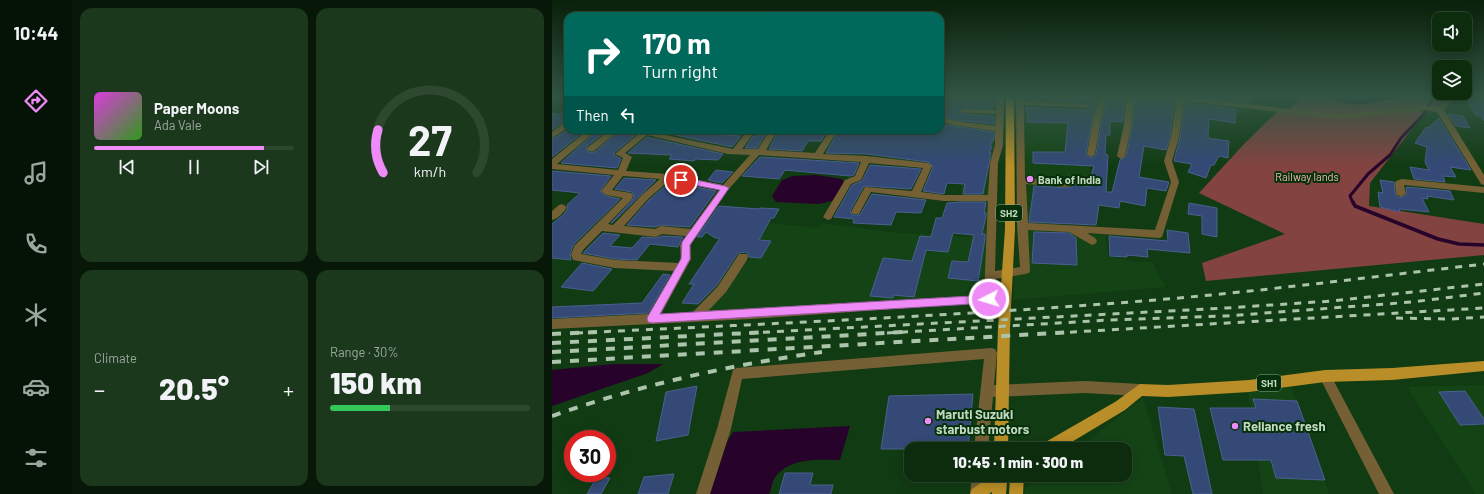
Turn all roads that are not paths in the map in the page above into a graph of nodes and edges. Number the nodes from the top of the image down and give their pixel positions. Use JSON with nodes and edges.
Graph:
{"nodes":[{"id":1,"x":944,"y":120,"type":"edge"},
{"id":2,"x":999,"y":120,"type":"edge"},
{"id":3,"x":1010,"y":120,"type":"edge"},
{"id":4,"x":1020,"y":120,"type":"edge"},
{"id":5,"x":1097,"y":120,"type":"edge"},
{"id":6,"x":1128,"y":120,"type":"edge"},
{"id":7,"x":1177,"y":120,"type":"edge"},
{"id":8,"x":1440,"y":120,"type":"edge"},
{"id":9,"x":564,"y":127,"type":"edge"},
{"id":10,"x":1000,"y":129,"type":"junction"},
{"id":11,"x":588,"y":134,"type":"edge"},
{"id":12,"x":610,"y":134,"type":"edge"},
{"id":13,"x":646,"y":134,"type":"edge"},
{"id":14,"x":658,"y":134,"type":"edge"},
{"id":15,"x":749,"y":134,"type":"edge"},
{"id":16,"x":771,"y":134,"type":"edge"},
{"id":17,"x":831,"y":134,"type":"edge"},
{"id":18,"x":552,"y":136,"type":"edge"},
{"id":19,"x":591,"y":149,"type":"dead end"},
{"id":20,"x":735,"y":152,"type":"junction"},
{"id":21,"x":757,"y":152,"type":"junction"},
{"id":22,"x":1091,"y":154,"type":"dead end"},
{"id":23,"x":817,"y":156,"type":"junction"},
{"id":24,"x":1121,"y":156,"type":"dead end"},
{"id":25,"x":867,"y":159,"type":"junction"},
{"id":26,"x":552,"y":163,"type":"edge"},
{"id":27,"x":552,"y":166,"type":"edge"},
{"id":28,"x":621,"y":173,"type":"junction"},
{"id":29,"x":1481,"y":174,"type":"edge"},
{"id":30,"x":668,"y":177,"type":"junction"},
{"id":31,"x":1021,"y":181,"type":"junction"},
{"id":32,"x":1484,"y":182,"type":"edge"},
{"id":33,"x":1090,"y":184,"type":"dead end"},
{"id":34,"x":725,"y":188,"type":"junction"},
{"id":35,"x":1484,"y":190,"type":"edge"},
{"id":36,"x":1401,"y":194,"type":"dead end"},
{"id":37,"x":915,"y":195,"type":"junction"},
{"id":38,"x":993,"y":198,"type":"junction"},
{"id":39,"x":562,"y":207,"type":"dead end"},
{"id":40,"x":856,"y":212,"type":"dead end"},
{"id":41,"x":552,"y":217,"type":"edge"},
{"id":42,"x":828,"y":217,"type":"dead end"},
{"id":43,"x":1022,"y":226,"type":"junction"},
{"id":44,"x":600,"y":227,"type":"junction"},
{"id":45,"x":616,"y":228,"type":"junction"},
{"id":46,"x":1071,"y":229,"type":"junction"},
{"id":47,"x":693,"y":233,"type":"junction"},
{"id":48,"x":1092,"y":241,"type":"dead end"},
{"id":49,"x":743,"y":257,"type":"dead end"},
{"id":50,"x":681,"y":267,"type":"junction"},
{"id":51,"x":990,"y":276,"type":"junction"},
{"id":52,"x":696,"y":317,"type":"junction"},
{"id":53,"x":652,"y":319,"type":"junction"},
{"id":54,"x":552,"y":324,"type":"edge"},
{"id":55,"x":1484,"y":366,"type":"edge"},
{"id":56,"x":1325,"y":376,"type":"junction"},
{"id":57,"x":1140,"y":390,"type":"junction"},
{"id":58,"x":987,"y":391,"type":"junction"},
{"id":59,"x":982,"y":442,"type":"edge"},
{"id":60,"x":1001,"y":442,"type":"edge"},
{"id":61,"x":1059,"y":442,"type":"edge"},
{"id":62,"x":978,"y":482,"type":"edge"},
{"id":63,"x":994,"y":482,"type":"edge"},
{"id":64,"x":1000,"y":482,"type":"edge"},
{"id":65,"x":1017,"y":482,"type":"edge"},
{"id":66,"x":703,"y":494,"type":"edge"},
{"id":67,"x":977,"y":494,"type":"edge"},
{"id":68,"x":999,"y":494,"type":"edge"},
{"id":69,"x":1016,"y":494,"type":"edge"},
{"id":70,"x":1387,"y":494,"type":"edge"}],
"edges":[{"from":1,"to":10,"type":"street"},
{"from":2,"to":10,"type":"street"},
{"from":3,"to":60,"type":"main road","number":"SH2"},
{"from":4,"to":31,"type":"street"},
{"from":5,"to":22,"type":"street"},
{"from":6,"to":24,"type":"street"},
{"from":7,"to":46,"type":"street"},
{"from":8,"to":29,"type":"street"},
{"from":9,"to":18,"type":"street"},
{"from":10,"to":38,"type":"street"},
{"from":11,"to":26,"type":"street"},
{"from":12,"to":19,"type":"street"},
{"from":13,"to":28,"type":"street"},
{"from":14,"to":20,"type":"street"},
{"from":15,"to":20,"type":"street"},
{"from":16,"to":21,"type":"street"},
{"from":17,"to":23,"type":"street"},
{"from":20,"to":21,"type":"street"},
{"from":21,"to":23,"type":"street"},
{"from":21,"to":34,"type":"street"},
{"from":23,"to":25,"type":"street"},
{"from":25,"to":37,"type":"street"},
{"from":25,"to":42,"type":"street"},
{"from":27,"to":28,"type":"street"},
{"from":28,"to":30,"type":"street"},
{"from":28,"to":44,"type":"street"},
{"from":29,"to":32,"type":"street"},
{"from":30,"to":34,"type":"street"},
{"from":30,"to":45,"type":"street"},
{"from":31,"to":33,"type":"street"},
{"from":31,"to":43,"type":"street"},
{"from":34,"to":47,"type":"street"},
{"from":35,"to":36,"type":"street"},
{"from":37,"to":38,"type":"street"},
{"from":37,"to":40,"type":"street"},
{"from":38,"to":51,"type":"street"},
{"from":39,"to":41,"type":"street"},
{"from":43,"to":46,"type":"street"},
{"from":43,"to":51,"type":"street"},
{"from":44,"to":45,"type":"street"},
{"from":44,"to":50,"type":"street"},
{"from":45,"to":47,"type":"street"},
{"from":46,"to":48,"type":"street"},
{"from":47,"to":50,"type":"street"},
{"from":49,"to":52,"type":"street"},
{"from":50,"to":53,"type":"street"},
{"from":51,"to":52,"type":"street"},
{"from":52,"to":53,"type":"street"},
{"from":53,"to":54,"type":"street"},
{"from":55,"to":56,"type":"main road","number":"SH1"},
{"from":56,"to":57,"type":"main road","number":"SH1"},
{"from":56,"to":70,"type":"street"},
{"from":57,"to":58,"type":"street"},
{"from":57,"to":61,"type":"main road"},
{"from":58,"to":59,"type":"street"},
{"from":58,"to":66,"type":"street"},
{"from":62,"to":67,"type":"street"},
{"from":63,"to":67,"type":"main road"},
{"from":64,"to":68,"type":"main road"},
{"from":65,"to":69,"type":"main road"}]}
